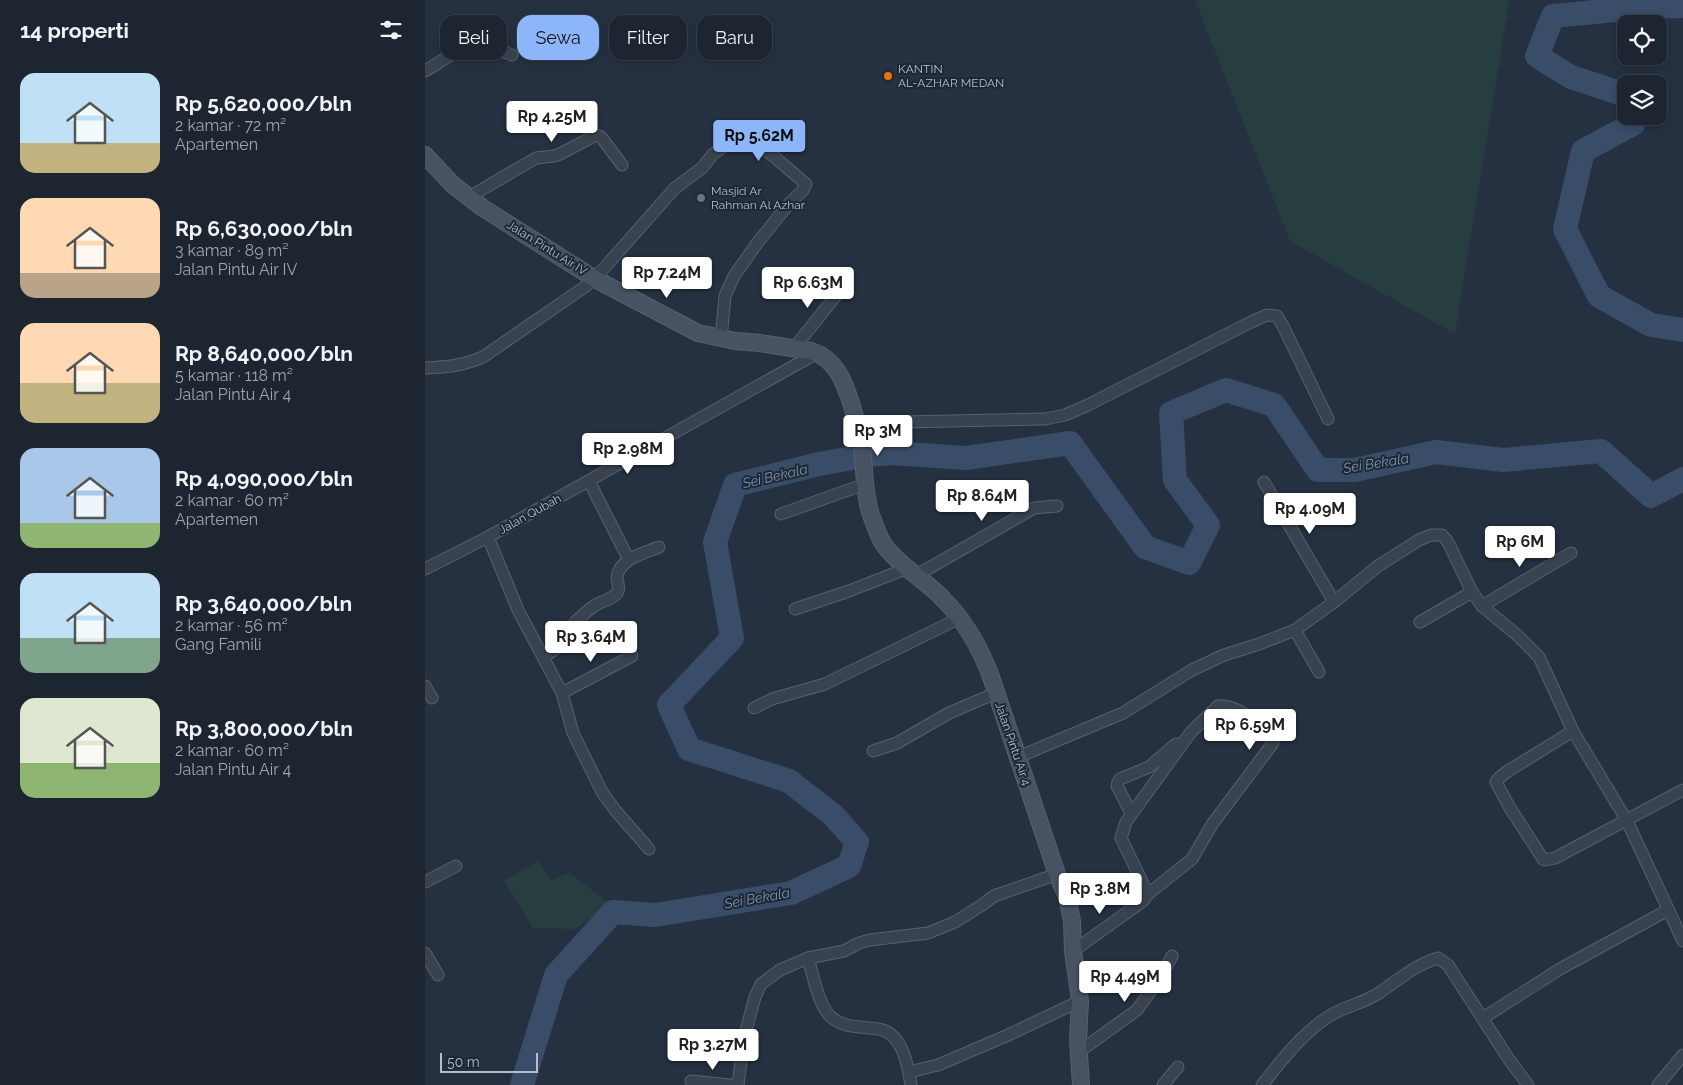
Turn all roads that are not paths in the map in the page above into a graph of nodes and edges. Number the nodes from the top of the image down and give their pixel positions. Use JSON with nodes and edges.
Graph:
{"nodes":[{"id":1,"x":512,"y":55,"type":"dead end"},
{"id":2,"x":425,"y":71,"type":"edge"},
{"id":3,"x":425,"y":155,"type":"edge"},
{"id":4,"x":622,"y":165,"type":"dead end"},
{"id":5,"x":469,"y":197,"type":"junction"},
{"id":6,"x":595,"y":279,"type":"junction"},
{"id":7,"x":843,"y":287,"type":"dead end"},
{"id":8,"x":721,"y":339,"type":"junction"},
{"id":9,"x":794,"y":348,"type":"junction"},
{"id":10,"x":817,"y":353,"type":"junction"},
{"id":11,"x":425,"y":368,"type":"edge"},
{"id":12,"x":1328,"y":419,"type":"dead end"},
{"id":13,"x":859,"y":431,"type":"junction"},
{"id":14,"x":589,"y":481,"type":"junction"},
{"id":15,"x":865,"y":481,"type":"junction"},
{"id":16,"x":1263,"y":482,"type":"dead end"},
{"id":17,"x":1057,"y":506,"type":"dead end"},
{"id":18,"x":781,"y":514,"type":"dead end"},
{"id":19,"x":488,"y":537,"type":"junction"},
{"id":20,"x":659,"y":547,"type":"dead end"},
{"id":21,"x":1571,"y":553,"type":"dead end"},
{"id":22,"x":629,"y":560,"type":"junction"},
{"id":23,"x":425,"y":569,"type":"edge"},
{"id":24,"x":913,"y":571,"type":"junction"},
{"id":25,"x":1472,"y":592,"type":"junction"},
{"id":26,"x":1334,"y":602,"type":"junction"},
{"id":27,"x":1482,"y":606,"type":"junction"},
{"id":28,"x":795,"y":609,"type":"dead end"},
{"id":29,"x":960,"y":618,"type":"junction"},
{"id":30,"x":1420,"y":622,"type":"dead end"},
{"id":31,"x":1295,"y":630,"type":"junction"},
{"id":32,"x":632,"y":656,"type":"dead end"},
{"id":33,"x":543,"y":657,"type":"junction"},
{"id":34,"x":1319,"y":672,"type":"dead end"},
{"id":35,"x":425,"y":686,"type":"edge"},
{"id":36,"x":562,"y":693,"type":"junction"},
{"id":37,"x":996,"y":693,"type":"junction"},
{"id":38,"x":432,"y":698,"type":"dead end"},
{"id":39,"x":754,"y":708,"type":"dead end"},
{"id":40,"x":1573,"y":731,"type":"junction"},
{"id":41,"x":1191,"y":732,"type":"junction"},
{"id":42,"x":873,"y":751,"type":"dead end"},
{"id":43,"x":1018,"y":758,"type":"junction"},
{"id":44,"x":1683,"y":790,"type":"edge"},
{"id":45,"x":1131,"y":813,"type":"junction"},
{"id":46,"x":1627,"y":821,"type":"junction"},
{"id":47,"x":649,"y":849,"type":"dead end"},
{"id":48,"x":456,"y":866,"type":"dead end"},
{"id":49,"x":1057,"y":874,"type":"junction"},
{"id":50,"x":425,"y":882,"type":"edge"},
{"id":51,"x":1148,"y":894,"type":"junction"},
{"id":52,"x":1668,"y":910,"type":"junction"},
{"id":53,"x":1683,"y":941,"type":"edge"},
{"id":54,"x":1073,"y":951,"type":"junction"},
{"id":55,"x":425,"y":953,"type":"edge"},
{"id":56,"x":1173,"y":956,"type":"dead end"},
{"id":57,"x":808,"y":958,"type":"junction"},
{"id":58,"x":438,"y":975,"type":"dead end"},
{"id":59,"x":1080,"y":1001,"type":"junction"},
{"id":60,"x":1483,"y":1018,"type":"junction"},
{"id":61,"x":1080,"y":1051,"type":"junction"},
{"id":62,"x":1683,"y":1055,"type":"edge"},
{"id":63,"x":1177,"y":1066,"type":"dead end"},
{"id":64,"x":909,"y":1072,"type":"junction"},
{"id":65,"x":691,"y":1081,"type":"dead end"},
{"id":66,"x":730,"y":1085,"type":"edge"},
{"id":67,"x":738,"y":1085,"type":"edge"},
{"id":68,"x":911,"y":1085,"type":"edge"},
{"id":69,"x":1081,"y":1085,"type":"edge"},
{"id":70,"x":1163,"y":1085,"type":"edge"},
{"id":71,"x":1262,"y":1085,"type":"edge"},
{"id":72,"x":1528,"y":1085,"type":"edge"},
{"id":73,"x":1658,"y":1085,"type":"edge"}],
"edges":[{"from":1,"to":2,"type":"street"},
{"from":3,"to":5,"type":"main road","name":"Jalan Pintu Air IV"},
{"from":4,"to":5,"type":"street"},
{"from":5,"to":6,"type":"main road","name":"Jalan Pintu Air IV"},
{"from":6,"to":8,"type":"main road","name":"Jalan Pintu Air IV"},
{"from":6,"to":8,"type":"street"},
{"from":6,"to":11,"type":"street"},
{"from":7,"to":9,"type":"street"},
{"from":8,"to":9,"type":"main road","name":"Jalan Pintu Air IV"},
{"from":9,"to":10,"type":"main road","name":"Jalan Pintu Air IV"},
{"from":10,"to":13,"type":"main road","name":"Jalan Pintu Air IV"},
{"from":10,"to":14,"type":"street","name":"Jalan Qubah"},
{"from":12,"to":13,"type":"street"},
{"from":13,"to":15,"type":"main road","name":"Jalan Pintu Air 4"},
{"from":14,"to":19,"type":"street","name":"Jalan Qubah"},
{"from":14,"to":22,"type":"street"},
{"from":15,"to":18,"type":"street"},
{"from":15,"to":24,"type":"main road","name":"Jalan Pintu Air 4"},
{"from":16,"to":26,"type":"street"},
{"from":17,"to":24,"type":"street"},
{"from":19,"to":23,"type":"street","name":"Jalan Qubah"},
{"from":19,"to":33,"type":"street"},
{"from":20,"to":22,"type":"street"},
{"from":21,"to":27,"type":"street"},
{"from":22,"to":33,"type":"street"},
{"from":24,"to":28,"type":"street"},
{"from":24,"to":29,"type":"main road","name":"Jalan Pintu Air 4"},
{"from":25,"to":26,"type":"street"},
{"from":25,"to":27,"type":"street"},
{"from":25,"to":30,"type":"street"},
{"from":26,"to":31,"type":"street"},
{"from":27,"to":40,"type":"street"},
{"from":29,"to":37,"type":"main road","name":"Jalan Pintu Air 4"},
{"from":29,"to":39,"type":"street"},
{"from":31,"to":34,"type":"street"},
{"from":31,"to":43,"type":"street"},
{"from":32,"to":36,"type":"street"},
{"from":33,"to":36,"type":"street"},
{"from":35,"to":38,"type":"street"},
{"from":36,"to":47,"type":"street"},
{"from":37,"to":42,"type":"street"},
{"from":37,"to":43,"type":"main road","name":"Jalan Pintu Air 4"},
{"from":40,"to":46,"type":"street"},
{"from":40,"to":46,"type":"street"},
{"from":41,"to":45,"type":"street"},
{"from":41,"to":45,"type":"street"},
{"from":41,"to":51,"type":"street"},
{"from":43,"to":49,"type":"main road","name":"Jalan Pintu Air 4"},
{"from":44,"to":46,"type":"street"},
{"from":45,"to":51,"type":"street"},
{"from":46,"to":52,"type":"street"},
{"from":48,"to":50,"type":"street"},
{"from":49,"to":54,"type":"main road","name":"Jalan Pintu Air 4"},
{"from":49,"to":57,"type":"street"},
{"from":51,"to":54,"type":"street"},
{"from":52,"to":53,"type":"street"},
{"from":52,"to":60,"type":"street"},
{"from":54,"to":59,"type":"main road","name":"Jalan Pintu Air 4"},
{"from":55,"to":58,"type":"street"},
{"from":56,"to":61,"type":"street"},
{"from":57,"to":64,"type":"street"},
{"from":57,"to":67,"type":"street"},
{"from":59,"to":61,"type":"main road","name":"Jalan Pintu Air 4"},
{"from":59,"to":64,"type":"street"},
{"from":60,"to":71,"type":"street"},
{"from":60,"to":72,"type":"street"},
{"from":61,"to":69,"type":"main road","name":"Jalan Pintu Air 4"},
{"from":62,"to":73,"type":"street"},
{"from":63,"to":70,"type":"street"},
{"from":64,"to":68,"type":"street"},
{"from":65,"to":66,"type":"street"}]}
